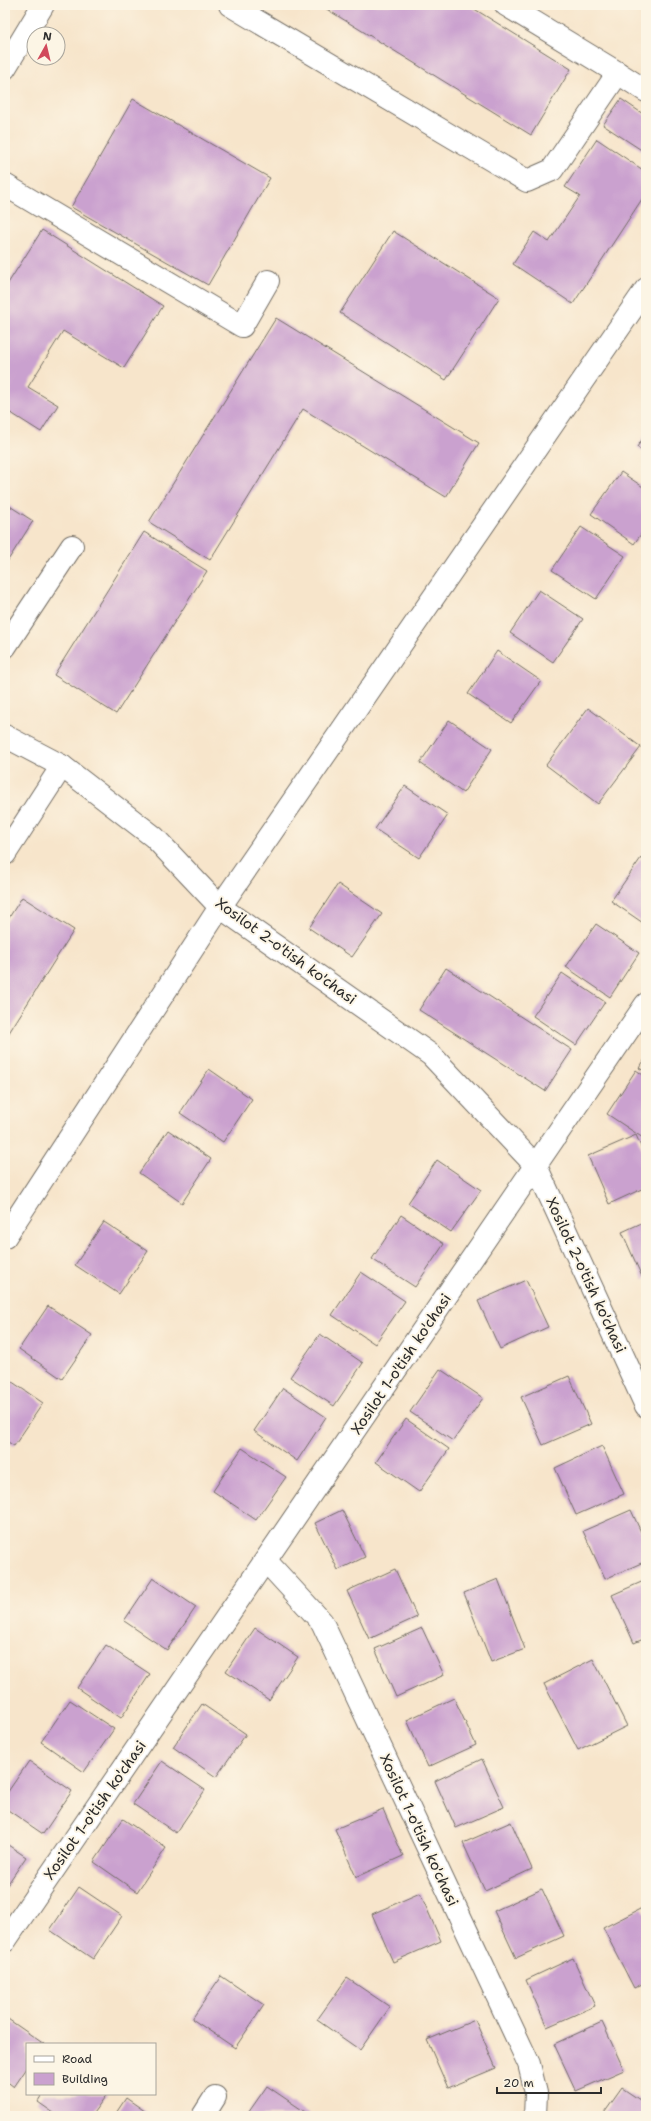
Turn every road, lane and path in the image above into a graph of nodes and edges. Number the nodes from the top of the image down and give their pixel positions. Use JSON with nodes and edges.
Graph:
{"nodes":[{"id":1,"x":43,"y":5,"type":"edge"},
{"id":2,"x":230,"y":5,"type":"edge"},
{"id":3,"x":506,"y":5,"type":"edge"},
{"id":4,"x":5,"y":68,"type":"edge"},
{"id":5,"x":618,"y":73,"type":"junction"},
{"id":6,"x":646,"y":91,"type":"edge"},
{"id":7,"x":5,"y":185,"type":"edge"},
{"id":8,"x":268,"y":281,"type":"dead end"},
{"id":9,"x":646,"y":289,"type":"edge"},
{"id":10,"x":72,"y":546,"type":"dead end"},
{"id":11,"x":5,"y":647,"type":"edge"},
{"id":12,"x":5,"y":736,"type":"edge"},
{"id":13,"x":62,"y":766,"type":"junction"},
{"id":14,"x":5,"y":854,"type":"edge"},
{"id":15,"x":220,"y":907,"type":"junction"},
{"id":16,"x":646,"y":1004,"type":"edge"},
{"id":17,"x":536,"y":1166,"type":"junction"},
{"id":18,"x":5,"y":1237,"type":"edge"},
{"id":19,"x":646,"y":1406,"type":"edge"},
{"id":20,"x":266,"y":1561,"type":"junction"},
{"id":21,"x":5,"y":1941,"type":"edge"},
{"id":22,"x":215,"y":2097,"type":"dead end"},
{"id":23,"x":202,"y":2116,"type":"edge"},
{"id":24,"x":535,"y":2116,"type":"edge"}],
"edges":[{"from":1,"to":4,"type":"street"},
{"from":2,"to":5,"type":"street"},
{"from":3,"to":5,"type":"street"},
{"from":5,"to":6,"type":"street"},
{"from":7,"to":8,"type":"street"},
{"from":9,"to":15,"type":"street"},
{"from":10,"to":11,"type":"street"},
{"from":12,"to":13,"type":"street","name":"Xosilot 2-o'tish ko'chasi"},
{"from":13,"to":14,"type":"street"},
{"from":13,"to":15,"type":"street","name":"Xosilot 2-o'tish ko'chasi"},
{"from":15,"to":17,"type":"street","name":"Xosilot 2-o'tish ko'chasi"},
{"from":15,"to":18,"type":"street"},
{"from":16,"to":17,"type":"street"},
{"from":17,"to":19,"type":"street","name":"Xosilot 2-o'tish ko'chasi"},
{"from":17,"to":20,"type":"street","name":"Xosilot 1-o'tish ko'chasi"},
{"from":20,"to":21,"type":"street","name":"Xosilot 1-o'tish ko'chasi"},
{"from":20,"to":24,"type":"street","name":"Xosilot 1-o'tish ko'chasi"},
{"from":22,"to":23,"type":"street"}]}
